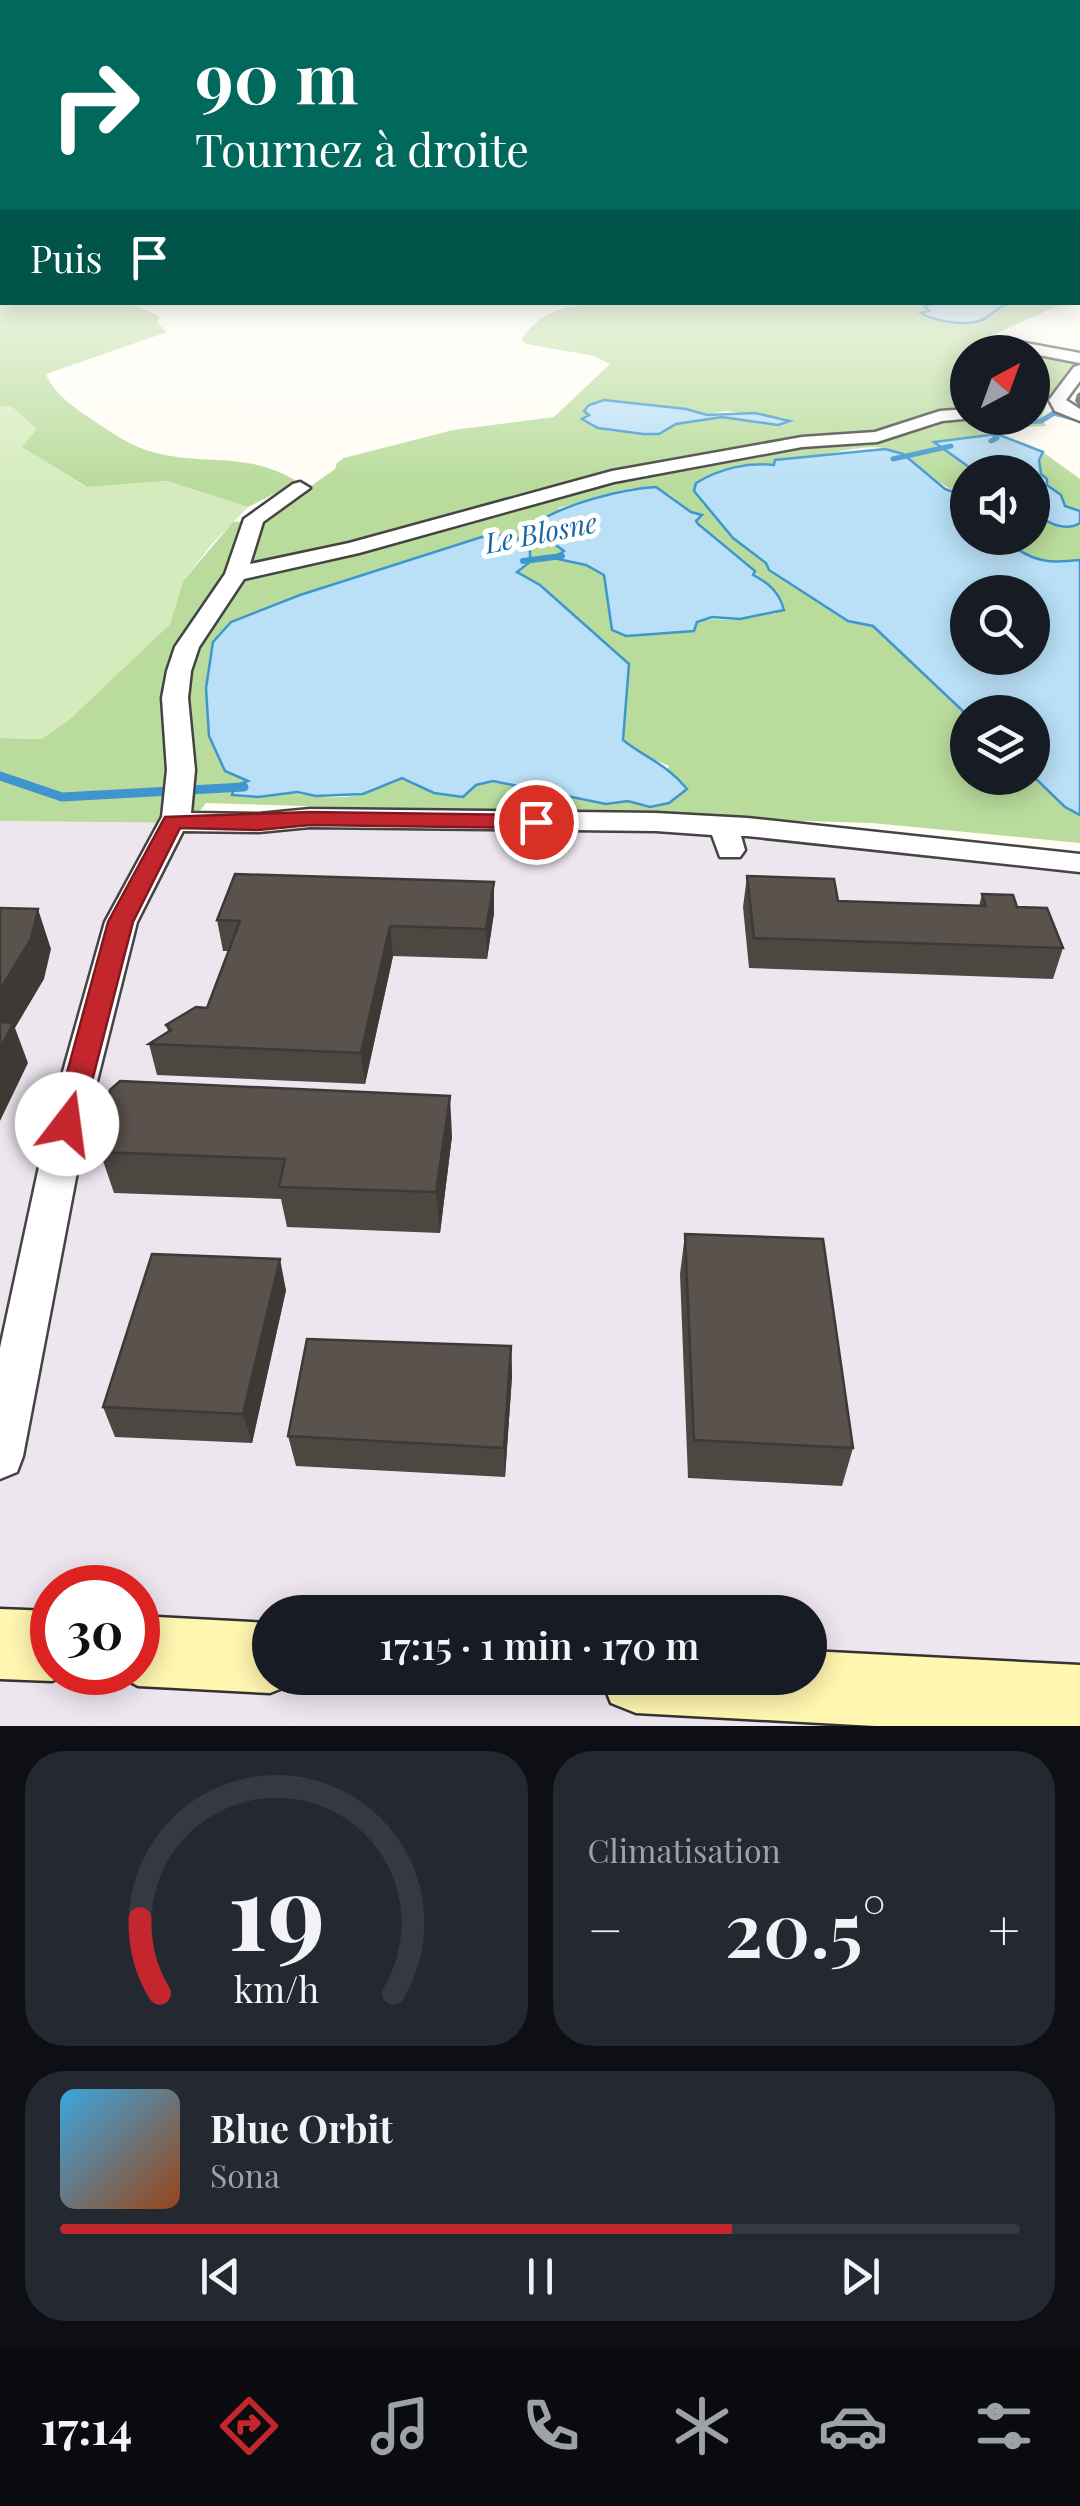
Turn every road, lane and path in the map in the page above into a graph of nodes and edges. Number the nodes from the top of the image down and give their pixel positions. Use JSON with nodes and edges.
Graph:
{"nodes":[{"id":1,"x":1050,"y":353,"type":"edge"},
{"id":2,"x":1080,"y":358,"type":"edge"},
{"id":3,"x":1080,"y":370,"type":"edge"},
{"id":4,"x":950,"y":415,"type":"edge"},
{"id":5,"x":1080,"y":416,"type":"edge"},
{"id":6,"x":300,"y":488,"type":"dead end"},
{"id":7,"x":236,"y":574,"type":"junction"},
{"id":8,"x":174,"y":819,"type":"junction"},
{"id":9,"x":1080,"y":862,"type":"edge"},
{"id":10,"x":0,"y":1456,"type":"edge"},
{"id":11,"x":0,"y":1644,"type":"edge"},
{"id":12,"x":30,"y":1645,"type":"edge"},
{"id":13,"x":160,"y":1652,"type":"edge"},
{"id":14,"x":252,"y":1657,"type":"edge"},
{"id":15,"x":827,"y":1688,"type":"edge"},
{"id":16,"x":1080,"y":1701,"type":"edge"}],
"edges":[{"from":1,"to":2,"type":"street"},
{"from":3,"to":5,"type":"street"},
{"from":4,"to":7,"type":"street"},
{"from":6,"to":7,"type":"street"},
{"from":7,"to":8,"type":"street"},
{"from":8,"to":9,"type":"street"},
{"from":8,"to":10,"type":"street"},
{"from":11,"to":12,"type":"main road"},
{"from":13,"to":14,"type":"main road"},
{"from":15,"to":16,"type":"main road"}]}
